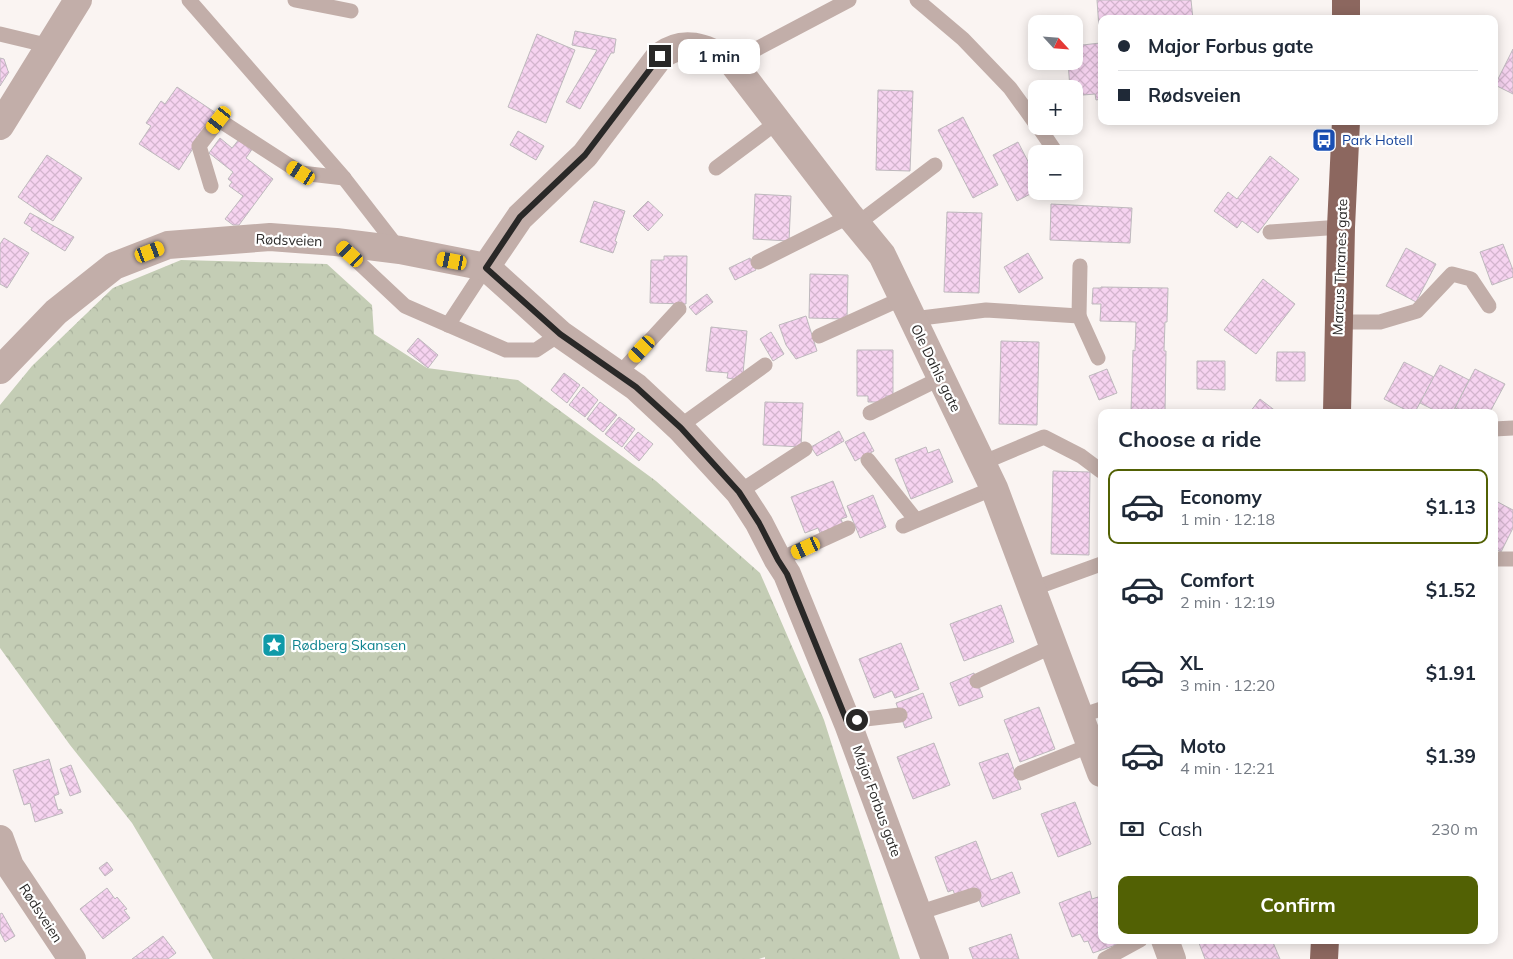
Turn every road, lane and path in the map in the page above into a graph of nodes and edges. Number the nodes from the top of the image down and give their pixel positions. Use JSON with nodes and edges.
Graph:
{"nodes":[{"id":1,"x":78,"y":0,"type":"edge"},
{"id":2,"x":189,"y":0,"type":"edge"},
{"id":3,"x":295,"y":0,"type":"edge"},
{"id":4,"x":850,"y":0,"type":"edge"},
{"id":5,"x":917,"y":0,"type":"edge"},
{"id":6,"x":1346,"y":0,"type":"edge"},
{"id":7,"x":352,"y":11,"type":"dead end"},
{"id":8,"x":1346,"y":15,"type":"edge"},
{"id":9,"x":0,"y":34,"type":"edge"},
{"id":10,"x":50,"y":46,"type":"junction"},
{"id":11,"x":732,"y":62,"type":"junction"},
{"id":12,"x":1028,"y":113,"type":"edge"},
{"id":13,"x":776,"y":118,"type":"junction"},
{"id":14,"x":1346,"y":125,"type":"edge"},
{"id":15,"x":0,"y":126,"type":"edge"},
{"id":16,"x":935,"y":166,"type":"dead end"},
{"id":17,"x":716,"y":168,"type":"dead end"},
{"id":18,"x":344,"y":178,"type":"junction"},
{"id":19,"x":211,"y":186,"type":"dead end"},
{"id":20,"x":853,"y":220,"type":"junction"},
{"id":21,"x":1341,"y":227,"type":"junction"},
{"id":22,"x":1270,"y":232,"type":"dead end"},
{"id":23,"x":336,"y":242,"type":"junction"},
{"id":24,"x":400,"y":250,"type":"junction"},
{"id":25,"x":758,"y":262,"type":"dead end"},
{"id":26,"x":1080,"y":266,"type":"dead end"},
{"id":27,"x":486,"y":268,"type":"junction"},
{"id":28,"x":1489,"y":306,"type":"dead end"},
{"id":29,"x":679,"y":309,"type":"dead end"},
{"id":30,"x":908,"y":309,"type":"junction"},
{"id":31,"x":1078,"y":316,"type":"junction"},
{"id":32,"x":1339,"y":322,"type":"junction"},
{"id":33,"x":448,"y":325,"type":"junction"},
{"id":34,"x":560,"y":334,"type":"junction"},
{"id":35,"x":819,"y":336,"type":"dead end"},
{"id":36,"x":1098,"y":358,"type":"dead end"},
{"id":37,"x":764,"y":365,"type":"dead end"},
{"id":38,"x":0,"y":370,"type":"edge"},
{"id":39,"x":619,"y":374,"type":"junction"},
{"id":40,"x":941,"y":378,"type":"junction"},
{"id":41,"x":1337,"y":409,"type":"edge"},
{"id":42,"x":870,"y":414,"type":"dead end"},
{"id":43,"x":681,"y":428,"type":"junction"},
{"id":44,"x":1513,"y":428,"type":"edge"},
{"id":45,"x":1498,"y":429,"type":"edge"},
{"id":46,"x":805,"y":449,"type":"dead end"},
{"id":47,"x":868,"y":460,"type":"dead end"},
{"id":48,"x":982,"y":463,"type":"junction"},
{"id":49,"x":1098,"y":469,"type":"edge"},
{"id":50,"x":994,"y":488,"type":"junction"},
{"id":51,"x":739,"y":492,"type":"junction"},
{"id":52,"x":848,"y":528,"type":"dead end"},
{"id":53,"x":1498,"y":559,"type":"edge"},
{"id":54,"x":1513,"y":559,"type":"edge"},
{"id":55,"x":778,"y":560,"type":"junction"},
{"id":56,"x":1098,"y":562,"type":"edge"},
{"id":57,"x":1032,"y":589,"type":"junction"},
{"id":58,"x":1054,"y":646,"type":"junction"},
{"id":59,"x":977,"y":681,"type":"dead end"},
{"id":60,"x":1091,"y":713,"type":"edge"},
{"id":61,"x":900,"y":715,"type":"dead end"},
{"id":62,"x":848,"y":724,"type":"junction"},
{"id":63,"x":1091,"y":745,"type":"junction"},
{"id":64,"x":1098,"y":765,"type":"edge"},
{"id":65,"x":1021,"y":774,"type":"dead end"},
{"id":66,"x":0,"y":839,"type":"edge"},
{"id":67,"x":974,"y":895,"type":"dead end"},
{"id":68,"x":918,"y":913,"type":"junction"},
{"id":69,"x":1133,"y":944,"type":"edge"},
{"id":70,"x":1166,"y":944,"type":"edge"},
{"id":71,"x":1325,"y":944,"type":"edge"},
{"id":72,"x":72,"y":959,"type":"edge"},
{"id":73,"x":935,"y":959,"type":"edge"},
{"id":74,"x":1105,"y":959,"type":"edge"},
{"id":75,"x":1172,"y":959,"type":"edge"},
{"id":76,"x":1324,"y":959,"type":"edge"}],
"edges":[{"from":1,"to":10,"type":"street"},
{"from":2,"to":18,"type":"lane"},
{"from":3,"to":7,"type":"lane"},
{"from":4,"to":11,"type":"lane"},
{"from":5,"to":12,"type":"lane"},
{"from":6,"to":8,"type":"highway"},
{"from":9,"to":10,"type":"lane"},
{"from":10,"to":15,"type":"street"},
{"from":11,"to":13,"type":"street","name":"Ole Dahls gate"},
{"from":11,"to":27,"type":"street","name":"Ole Dahls gate"},
{"from":13,"to":17,"type":"lane"},
{"from":13,"to":20,"type":"street","name":"Ole Dahls gate"},
{"from":14,"to":21,"type":"highway","name":"Marcus Thranes gate"},
{"from":16,"to":20,"type":"lane"},
{"from":18,"to":19,"type":"lane"},
{"from":18,"to":24,"type":"lane"},
{"from":20,"to":25,"type":"lane"},
{"from":20,"to":30,"type":"street","name":"Ole Dahls gate"},
{"from":21,"to":22,"type":"lane"},
{"from":21,"to":32,"type":"highway","name":"Marcus Thranes gate"},
{"from":23,"to":24,"type":"street","name":"Rødsveien"},
{"from":23,"to":33,"type":"lane"},
{"from":23,"to":38,"type":"street","name":"Rødsveien"},
{"from":24,"to":27,"type":"street","name":"Rødsveien"},
{"from":26,"to":31,"type":"lane"},
{"from":27,"to":33,"type":"lane"},
{"from":27,"to":34,"type":"street","name":"Major Forbus gate"},
{"from":28,"to":32,"type":"lane"},
{"from":29,"to":39,"type":"lane"},
{"from":30,"to":31,"type":"lane"},
{"from":30,"to":35,"type":"lane"},
{"from":30,"to":40,"type":"street","name":"Ole Dahls gate"},
{"from":31,"to":36,"type":"lane"},
{"from":32,"to":41,"type":"highway","name":"Marcus Thranes gate"},
{"from":33,"to":34,"type":"lane"},
{"from":34,"to":39,"type":"street","name":"Major Forbus gate"},
{"from":37,"to":43,"type":"lane"},
{"from":39,"to":43,"type":"street","name":"Major Forbus gate"},
{"from":40,"to":42,"type":"lane"},
{"from":40,"to":48,"type":"street","name":"Ole Dahls gate"},
{"from":43,"to":51,"type":"street","name":"Major Forbus gate"},
{"from":44,"to":45,"type":"lane"},
{"from":46,"to":51,"type":"lane"},
{"from":47,"to":50,"type":"lane"},
{"from":48,"to":49,"type":"lane"},
{"from":48,"to":50,"type":"street","name":"Ole Dahls gate"},
{"from":50,"to":57,"type":"street","name":"Ole Dahls gate"},
{"from":51,"to":55,"type":"street","name":"Major Forbus gate"},
{"from":52,"to":55,"type":"lane"},
{"from":53,"to":54,"type":"lane"},
{"from":55,"to":62,"type":"street","name":"Major Forbus gate"},
{"from":56,"to":57,"type":"lane"},
{"from":57,"to":58,"type":"street","name":"Ole Dahls gate"},
{"from":58,"to":59,"type":"lane"},
{"from":58,"to":60,"type":"street","name":"Ole Dahls gate"},
{"from":60,"to":63,"type":"street","name":"Ole Dahls gate"},
{"from":61,"to":62,"type":"lane"},
{"from":62,"to":68,"type":"street","name":"Major Forbus gate"},
{"from":63,"to":64,"type":"street","name":"Ole Dahls gate"},
{"from":63,"to":65,"type":"lane"},
{"from":66,"to":72,"type":"street","name":"Rødsveien"},
{"from":67,"to":68,"type":"lane"},
{"from":68,"to":73,"type":"street","name":"Major Forbus gate"},
{"from":69,"to":74,"type":"lane"},
{"from":70,"to":75,"type":"street"},
{"from":71,"to":76,"type":"highway"}]}
